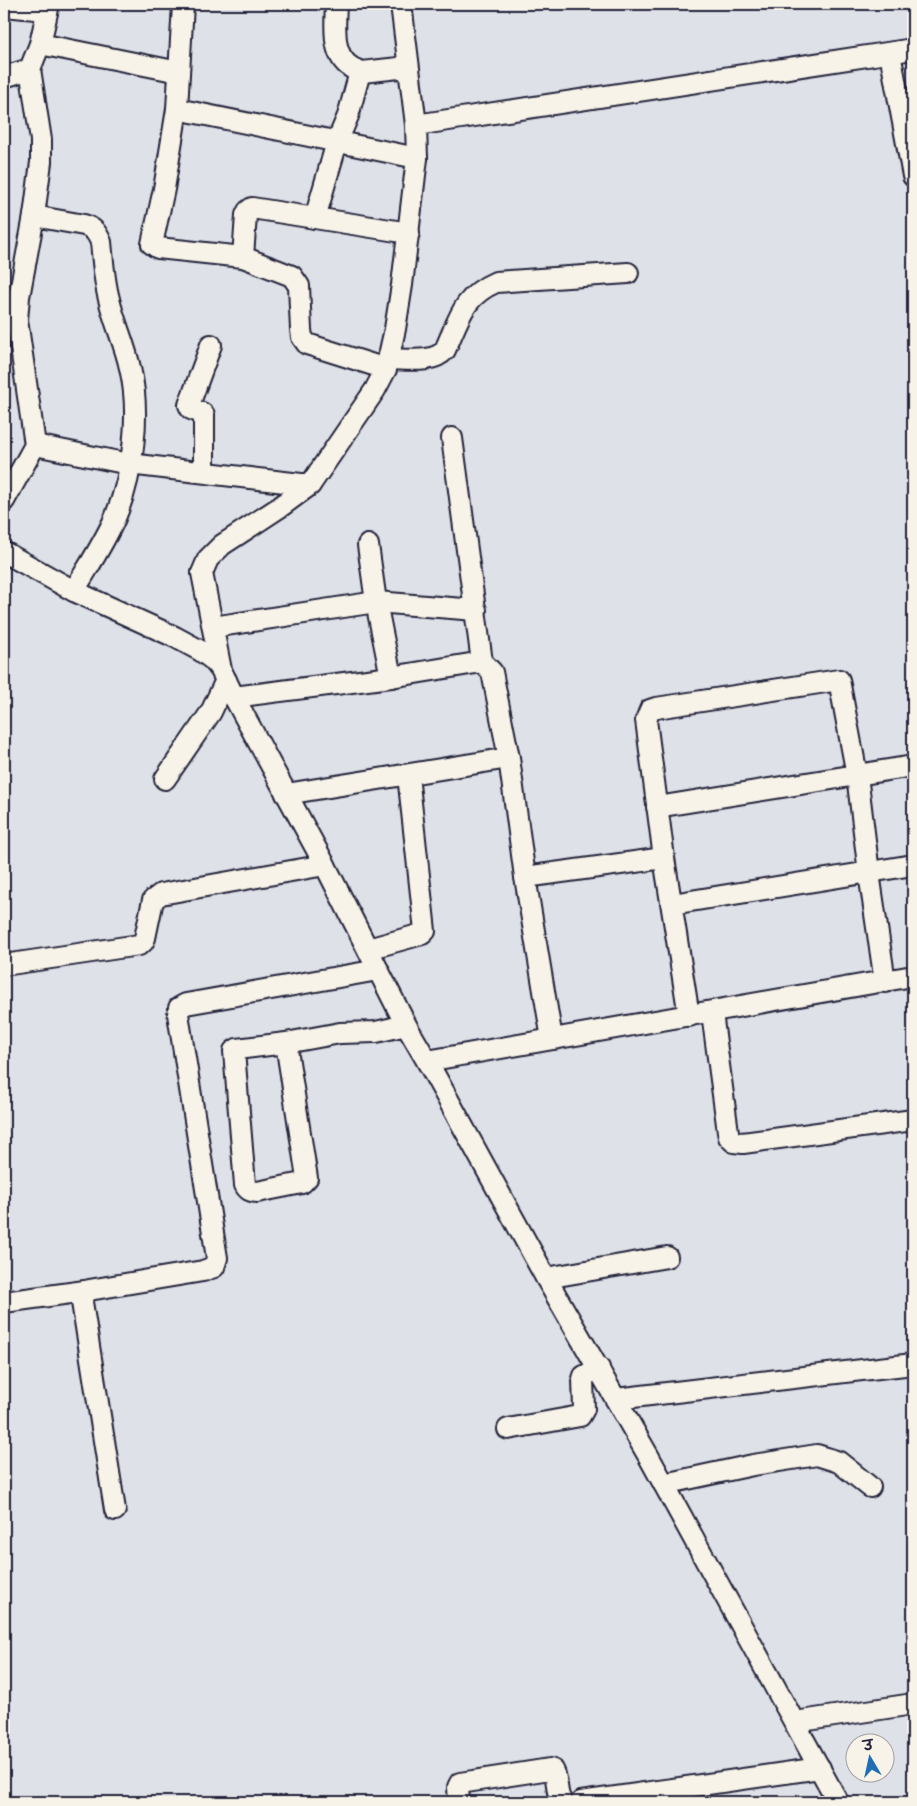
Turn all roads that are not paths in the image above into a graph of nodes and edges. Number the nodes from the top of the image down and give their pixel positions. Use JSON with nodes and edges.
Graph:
{"nodes":[{"id":1,"x":183,"y":4,"type":"edge"},
{"id":2,"x":336,"y":4,"type":"edge"},
{"id":3,"x":401,"y":4,"type":"edge"},
{"id":4,"x":4,"y":6,"type":"edge"},
{"id":5,"x":47,"y":7,"type":"edge"},
{"id":6,"x":40,"y":44,"type":"junction"},
{"id":7,"x":913,"y":49,"type":"edge"},
{"id":8,"x":890,"y":53,"type":"junction"},
{"id":9,"x":408,"y":67,"type":"junction"},
{"id":10,"x":30,"y":69,"type":"junction"},
{"id":11,"x":179,"y":72,"type":"junction"},
{"id":12,"x":360,"y":72,"type":"junction"},
{"id":13,"x":4,"y":77,"type":"edge"},
{"id":14,"x":177,"y":109,"type":"junction"},
{"id":15,"x":416,"y":125,"type":"junction"},
{"id":16,"x":337,"y":142,"type":"junction"},
{"id":17,"x":417,"y":158,"type":"junction"},
{"id":18,"x":913,"y":176,"type":"edge"},
{"id":19,"x":34,"y":216,"type":"junction"},
{"id":20,"x":315,"y":218,"type":"junction"},
{"id":21,"x":409,"y":233,"type":"junction"},
{"id":22,"x":243,"y":257,"type":"junction"},
{"id":23,"x":628,"y":273,"type":"dead end"},
{"id":24,"x":211,"y":345,"type":"dead end"},
{"id":25,"x":388,"y":364,"type":"junction"},
{"id":26,"x":452,"y":438,"type":"dead end"},
{"id":27,"x":35,"y":445,"type":"junction"},
{"id":28,"x":129,"y":464,"type":"junction"},
{"id":29,"x":204,"y":472,"type":"junction"},
{"id":30,"x":310,"y":485,"type":"junction"},
{"id":31,"x":4,"y":501,"type":"edge"},
{"id":32,"x":368,"y":545,"type":"dead end"},
{"id":33,"x":4,"y":552,"type":"edge"},
{"id":34,"x":74,"y":591,"type":"junction"},
{"id":35,"x":376,"y":602,"type":"junction"},
{"id":36,"x":476,"y":610,"type":"junction"},
{"id":37,"x":213,"y":628,"type":"junction"},
{"id":38,"x":482,"y":662,"type":"junction"},
{"id":39,"x":391,"y":677,"type":"junction"},
{"id":40,"x":227,"y":682,"type":"junction"},
{"id":41,"x":509,"y":758,"type":"junction"},
{"id":42,"x":913,"y":766,"type":"edge"},
{"id":43,"x":408,"y":775,"type":"junction"},
{"id":44,"x":857,"y":775,"type":"junction"},
{"id":45,"x":166,"y":779,"type":"dead end"},
{"id":46,"x":286,"y":794,"type":"junction"},
{"id":47,"x":657,"y":806,"type":"junction"},
{"id":48,"x":664,"y":858,"type":"junction"},
{"id":49,"x":325,"y":865,"type":"junction"},
{"id":50,"x":913,"y":865,"type":"edge"},
{"id":51,"x":869,"y":873,"type":"junction"},
{"id":52,"x":525,"y":877,"type":"junction"},
{"id":53,"x":672,"y":904,"type":"junction"},
{"id":54,"x":368,"y":950,"type":"junction"},
{"id":55,"x":4,"y":965,"type":"edge"},
{"id":56,"x":378,"y":970,"type":"junction"},
{"id":57,"x":913,"y":976,"type":"edge"},
{"id":58,"x":885,"y":982,"type":"junction"},
{"id":59,"x":712,"y":1012,"type":"junction"},
{"id":60,"x":689,"y":1016,"type":"junction"},
{"id":61,"x":406,"y":1025,"type":"junction"},
{"id":62,"x":552,"y":1039,"type":"junction"},
{"id":63,"x":286,"y":1044,"type":"junction"},
{"id":64,"x":427,"y":1061,"type":"junction"},
{"id":65,"x":913,"y":1120,"type":"edge"},
{"id":66,"x":667,"y":1257,"type":"dead end"},
{"id":67,"x":546,"y":1278,"type":"junction"},
{"id":68,"x":85,"y":1291,"type":"junction"},
{"id":69,"x":4,"y":1302,"type":"edge"},
{"id":70,"x":913,"y":1364,"type":"edge"},
{"id":71,"x":599,"y":1368,"type":"junction"},
{"id":72,"x":616,"y":1399,"type":"junction"},
{"id":73,"x":508,"y":1430,"type":"dead end"},
{"id":74,"x":664,"y":1484,"type":"junction"},
{"id":75,"x":870,"y":1487,"type":"dead end"},
{"id":76,"x":115,"y":1510,"type":"dead end"},
{"id":77,"x":913,"y":1704,"type":"edge"},
{"id":78,"x":794,"y":1722,"type":"junction"},
{"id":79,"x":820,"y":1768,"type":"junction"},
{"id":80,"x":459,"y":1802,"type":"edge"},
{"id":81,"x":562,"y":1802,"type":"edge"},
{"id":82,"x":581,"y":1802,"type":"edge"},
{"id":83,"x":838,"y":1802,"type":"edge"}],
"edges":[{"from":1,"to":11,"type":"street"},
{"from":2,"to":12,"type":"street"},
{"from":3,"to":9,"type":"street"},
{"from":4,"to":5,"type":"street"},
{"from":5,"to":6,"type":"street"},
{"from":6,"to":10,"type":"street"},
{"from":6,"to":11,"type":"street"},
{"from":7,"to":8,"type":"street"},
{"from":8,"to":15,"type":"street"},
{"from":8,"to":18,"type":"street"},
{"from":9,"to":12,"type":"street"},
{"from":9,"to":15,"type":"street"},
{"from":10,"to":13,"type":"street"},
{"from":10,"to":19,"type":"street"},
{"from":11,"to":14,"type":"street"},
{"from":12,"to":16,"type":"street"},
{"from":14,"to":16,"type":"street"},
{"from":14,"to":22,"type":"street"},
{"from":15,"to":17,"type":"street"},
{"from":16,"to":17,"type":"street"},
{"from":16,"to":20,"type":"street"},
{"from":17,"to":21,"type":"street"},
{"from":19,"to":27,"type":"street"},
{"from":19,"to":28,"type":"street"},
{"from":20,"to":21,"type":"street"},
{"from":20,"to":22,"type":"street"},
{"from":21,"to":25,"type":"street"},
{"from":22,"to":25,"type":"street"},
{"from":23,"to":25,"type":"street"},
{"from":24,"to":29,"type":"street"},
{"from":25,"to":30,"type":"street"},
{"from":26,"to":36,"type":"street"},
{"from":27,"to":28,"type":"street"},
{"from":27,"to":31,"type":"street"},
{"from":28,"to":29,"type":"street"},
{"from":28,"to":34,"type":"street"},
{"from":29,"to":30,"type":"street"},
{"from":30,"to":37,"type":"street"},
{"from":32,"to":35,"type":"street"},
{"from":33,"to":34,"type":"street"},
{"from":34,"to":40,"type":"street"},
{"from":35,"to":36,"type":"street"},
{"from":35,"to":37,"type":"street"},
{"from":35,"to":39,"type":"street"},
{"from":36,"to":38,"type":"street"},
{"from":37,"to":40,"type":"street"},
{"from":38,"to":39,"type":"street"},
{"from":38,"to":41,"type":"street"},
{"from":39,"to":40,"type":"street"},
{"from":40,"to":45,"type":"street"},
{"from":40,"to":46,"type":"street"},
{"from":41,"to":43,"type":"street"},
{"from":41,"to":52,"type":"street"},
{"from":42,"to":44,"type":"street"},
{"from":43,"to":46,"type":"street"},
{"from":43,"to":54,"type":"street"},
{"from":44,"to":47,"type":"street"},
{"from":44,"to":47,"type":"street"},
{"from":44,"to":51,"type":"street"},
{"from":46,"to":49,"type":"street"},
{"from":47,"to":48,"type":"street"},
{"from":48,"to":52,"type":"street"},
{"from":48,"to":53,"type":"street"},
{"from":49,"to":54,"type":"street"},
{"from":49,"to":55,"type":"street"},
{"from":50,"to":51,"type":"street"},
{"from":51,"to":53,"type":"street"},
{"from":51,"to":58,"type":"street"},
{"from":52,"to":62,"type":"street"},
{"from":53,"to":60,"type":"street"},
{"from":54,"to":56,"type":"street"},
{"from":56,"to":61,"type":"street"},
{"from":56,"to":68,"type":"street"},
{"from":57,"to":58,"type":"street"},
{"from":58,"to":59,"type":"street"},
{"from":59,"to":60,"type":"street"},
{"from":59,"to":65,"type":"street"},
{"from":60,"to":62,"type":"street"},
{"from":61,"to":63,"type":"street"},
{"from":61,"to":64,"type":"street"},
{"from":62,"to":64,"type":"street"},
{"from":63,"to":63,"type":"street"},
{"from":64,"to":67,"type":"street"},
{"from":66,"to":67,"type":"street"},
{"from":67,"to":71,"type":"street"},
{"from":68,"to":69,"type":"street"},
{"from":68,"to":76,"type":"street"},
{"from":70,"to":72,"type":"street"},
{"from":71,"to":72,"type":"street"},
{"from":71,"to":73,"type":"street"},
{"from":72,"to":74,"type":"street"},
{"from":74,"to":75,"type":"street"},
{"from":74,"to":78,"type":"street"},
{"from":77,"to":78,"type":"street"},
{"from":78,"to":79,"type":"street"},
{"from":79,"to":82,"type":"street"},
{"from":79,"to":83,"type":"street"},
{"from":80,"to":81,"type":"street"}]}
